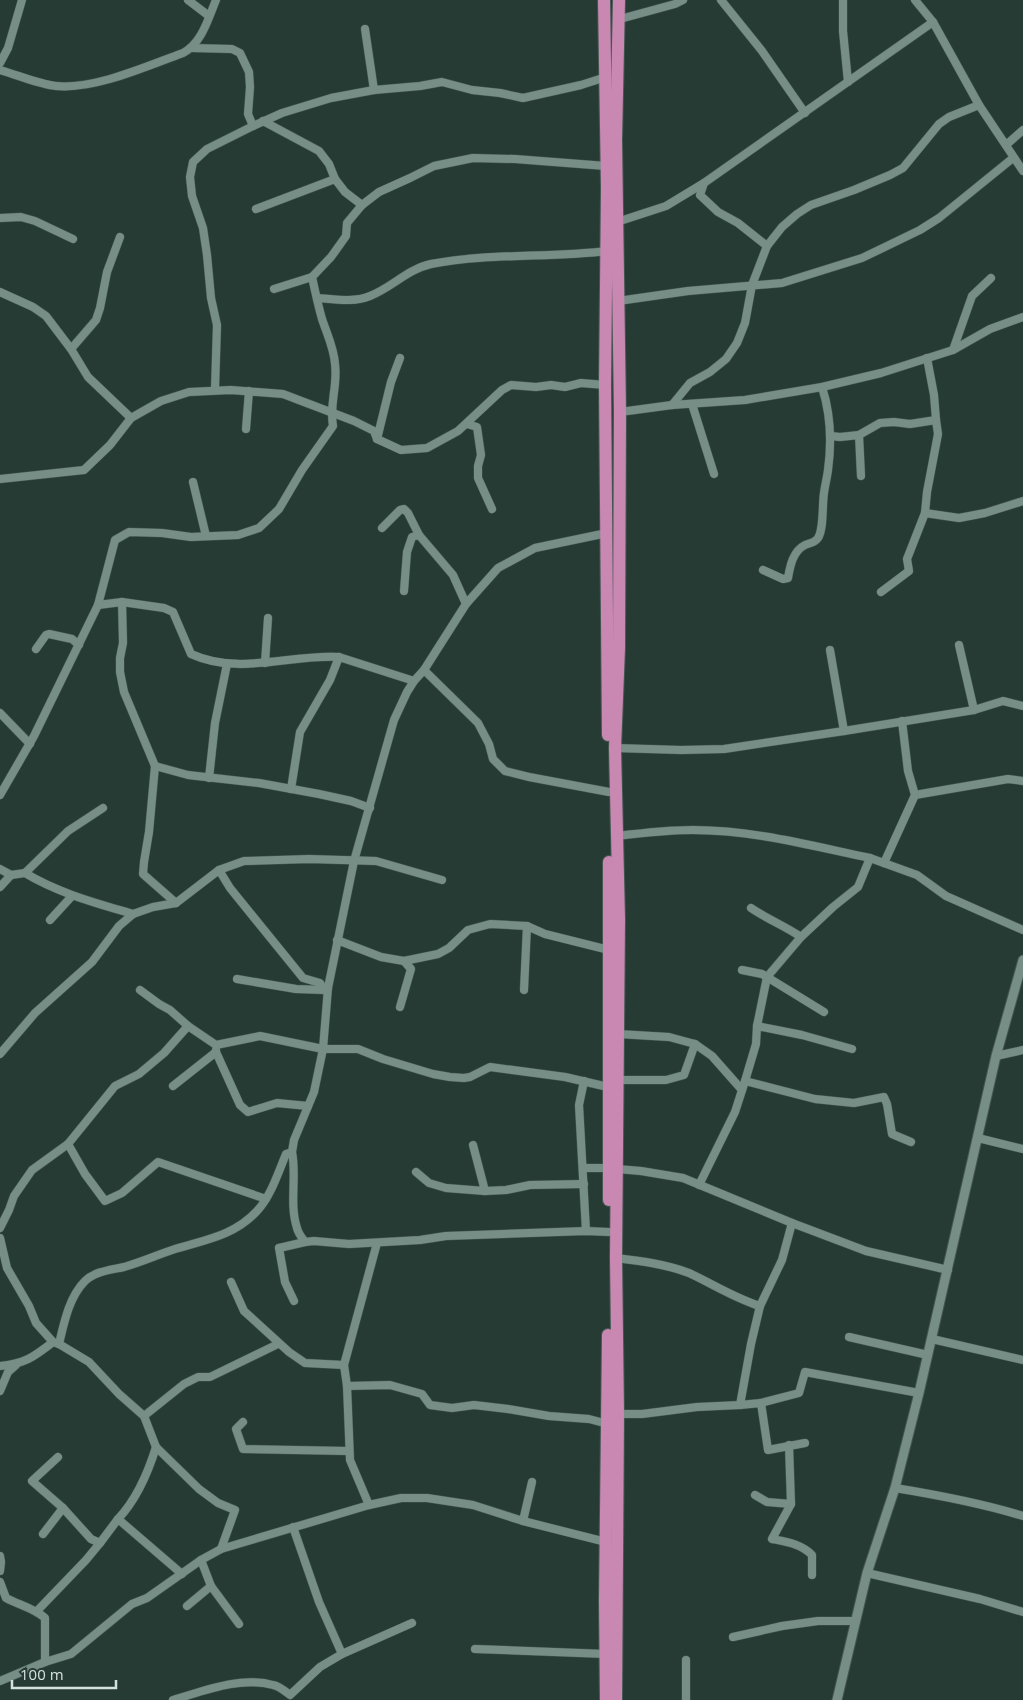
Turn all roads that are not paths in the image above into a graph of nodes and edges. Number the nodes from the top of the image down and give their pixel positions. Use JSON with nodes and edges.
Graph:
{"nodes":[{"id":1,"x":22,"y":0,"type":"edge"},
{"id":2,"x":188,"y":0,"type":"edge"},
{"id":3,"x":216,"y":0,"type":"edge"},
{"id":4,"x":604,"y":0,"type":"edge"},
{"id":5,"x":620,"y":0,"type":"edge"},
{"id":6,"x":683,"y":0,"type":"edge"},
{"id":7,"x":721,"y":0,"type":"edge"},
{"id":8,"x":843,"y":0,"type":"edge"},
{"id":9,"x":916,"y":0,"type":"edge"},
{"id":10,"x":209,"y":16,"type":"junction"},
{"id":11,"x":620,"y":19,"type":"junction"},
{"id":12,"x":933,"y":22,"type":"junction"},
{"id":13,"x":365,"y":29,"type":"dead end"},
{"id":14,"x":192,"y":48,"type":"junction"},
{"id":15,"x":0,"y":63,"type":"edge"},
{"id":16,"x":0,"y":70,"type":"edge"},
{"id":17,"x":606,"y":77,"type":"junction"},
{"id":18,"x":848,"y":82,"type":"junction"},
{"id":19,"x":374,"y":90,"type":"junction"},
{"id":20,"x":979,"y":106,"type":"junction"},
{"id":21,"x":805,"y":112,"type":"junction"},
{"id":22,"x":263,"y":121,"type":"junction"},
{"id":23,"x":253,"y":126,"type":"junction"},
{"id":24,"x":1023,"y":130,"type":"edge"},
{"id":25,"x":1006,"y":145,"type":"junction"},
{"id":26,"x":1013,"y":158,"type":"junction"},
{"id":27,"x":606,"y":166,"type":"junction"},
{"id":28,"x":1023,"y":171,"type":"edge"},
{"id":29,"x":335,"y":179,"type":"junction"},
{"id":30,"x":704,"y":183,"type":"junction"},
{"id":31,"x":362,"y":205,"type":"junction"},
{"id":32,"x":256,"y":208,"type":"dead end"},
{"id":33,"x":0,"y":218,"type":"edge"},
{"id":34,"x":617,"y":222,"type":"junction"},
{"id":35,"x":120,"y":237,"type":"dead end"},
{"id":36,"x":73,"y":239,"type":"dead end"},
{"id":37,"x":767,"y":246,"type":"junction"},
{"id":38,"x":607,"y":251,"type":"junction"},
{"id":39,"x":312,"y":277,"type":"junction"},
{"id":40,"x":991,"y":278,"type":"dead end"},
{"id":41,"x":752,"y":285,"type":"junction"},
{"id":42,"x":274,"y":289,"type":"dead end"},
{"id":43,"x":0,"y":292,"type":"edge"},
{"id":44,"x":316,"y":298,"type":"junction"},
{"id":45,"x":618,"y":301,"type":"junction"},
{"id":46,"x":1023,"y":317,"type":"edge"},
{"id":47,"x":71,"y":349,"type":"junction"},
{"id":48,"x":953,"y":350,"type":"junction"},
{"id":49,"x":400,"y":358,"type":"dead end"},
{"id":50,"x":927,"y":358,"type":"junction"},
{"id":51,"x":604,"y":385,"type":"junction"},
{"id":52,"x":822,"y":387,"type":"junction"},
{"id":53,"x":216,"y":389,"type":"junction"},
{"id":54,"x":249,"y":391,"type":"junction"},
{"id":55,"x":692,"y":404,"type":"junction"},
{"id":56,"x":672,"y":405,"type":"junction"},
{"id":57,"x":330,"y":412,"type":"junction"},
{"id":58,"x":620,"y":412,"type":"junction"},
{"id":59,"x":131,"y":418,"type":"junction"},
{"id":60,"x":936,"y":420,"type":"junction"},
{"id":61,"x":467,"y":424,"type":"junction"},
{"id":62,"x":246,"y":429,"type":"dead end"},
{"id":63,"x":859,"y":435,"type":"junction"},
{"id":64,"x":832,"y":436,"type":"junction"},
{"id":65,"x":377,"y":438,"type":"junction"},
{"id":66,"x":714,"y":474,"type":"dead end"},
{"id":67,"x":861,"y":476,"type":"dead end"},
{"id":68,"x":0,"y":478,"type":"edge"},
{"id":69,"x":193,"y":482,"type":"dead end"},
{"id":70,"x":1023,"y":501,"type":"edge"},
{"id":71,"x":492,"y":509,"type":"dead end"},
{"id":72,"x":925,"y":513,"type":"junction"},
{"id":73,"x":382,"y":528,"type":"dead end"},
{"id":74,"x":607,"y":532,"type":"junction"},
{"id":75,"x":419,"y":535,"type":"junction"},
{"id":76,"x":206,"y":536,"type":"junction"},
{"id":77,"x":763,"y":570,"type":"dead end"},
{"id":78,"x":404,"y":591,"type":"dead end"},
{"id":79,"x":881,"y":592,"type":"dead end"},
{"id":80,"x":122,"y":602,"type":"junction"},
{"id":81,"x":466,"y":604,"type":"junction"},
{"id":82,"x":98,"y":605,"type":"junction"},
{"id":83,"x":268,"y":618,"type":"dead end"},
{"id":84,"x":959,"y":645,"type":"dead end"},
{"id":85,"x":79,"y":646,"type":"junction"},
{"id":86,"x":36,"y":649,"type":"dead end"},
{"id":87,"x":830,"y":650,"type":"dead end"},
{"id":88,"x":339,"y":658,"type":"junction"},
{"id":89,"x":265,"y":663,"type":"junction"},
{"id":90,"x":227,"y":664,"type":"junction"},
{"id":91,"x":424,"y":670,"type":"junction"},
{"id":92,"x":414,"y":681,"type":"junction"},
{"id":93,"x":1023,"y":706,"type":"edge"},
{"id":94,"x":974,"y":710,"type":"junction"},
{"id":95,"x":0,"y":713,"type":"edge"},
{"id":96,"x":902,"y":720,"type":"junction"},
{"id":97,"x":844,"y":731,"type":"junction"},
{"id":98,"x":30,"y":744,"type":"junction"},
{"id":99,"x":615,"y":748,"type":"junction"},
{"id":100,"x":155,"y":766,"type":"junction"},
{"id":101,"x":209,"y":778,"type":"junction"},
{"id":102,"x":1023,"y":781,"type":"edge"},
{"id":103,"x":291,"y":789,"type":"junction"},
{"id":104,"x":608,"y":792,"type":"junction"},
{"id":105,"x":0,"y":795,"type":"edge"},
{"id":106,"x":916,"y":795,"type":"junction"},
{"id":107,"x":103,"y":808,"type":"dead end"},
{"id":108,"x":370,"y":808,"type":"junction"},
{"id":109,"x":617,"y":836,"type":"junction"},
{"id":110,"x":870,"y":858,"type":"junction"},
{"id":111,"x":354,"y":861,"type":"junction"},
{"id":112,"x":884,"y":863,"type":"junction"},
{"id":113,"x":0,"y":869,"type":"edge"},
{"id":114,"x":219,"y":870,"type":"junction"},
{"id":115,"x":25,"y":873,"type":"junction"},
{"id":116,"x":11,"y":876,"type":"junction"},
{"id":117,"x":442,"y":880,"type":"dead end"},
{"id":118,"x":0,"y":887,"type":"edge"},
{"id":119,"x":72,"y":896,"type":"junction"},
{"id":120,"x":176,"y":903,"type":"junction"},
{"id":121,"x":751,"y":908,"type":"dead end"},
{"id":122,"x":133,"y":914,"type":"junction"},
{"id":123,"x":50,"y":920,"type":"dead end"},
{"id":124,"x":527,"y":926,"type":"junction"},
{"id":125,"x":1023,"y":930,"type":"edge"},
{"id":126,"x":801,"y":937,"type":"junction"},
{"id":127,"x":337,"y":940,"type":"junction"},
{"id":128,"x":609,"y":950,"type":"junction"},
{"id":129,"x":1023,"y":960,"type":"edge"},
{"id":130,"x":404,"y":961,"type":"junction"},
{"id":131,"x":742,"y":970,"type":"dead end"},
{"id":132,"x":767,"y":977,"type":"junction"},
{"id":133,"x":237,"y":979,"type":"dead end"},
{"id":134,"x":326,"y":989,"type":"junction"},
{"id":135,"x":140,"y":990,"type":"dead end"},
{"id":136,"x":524,"y":990,"type":"dead end"},
{"id":137,"x":400,"y":1007,"type":"dead end"},
{"id":138,"x":824,"y":1012,"type":"dead end"},
{"id":139,"x":188,"y":1026,"type":"junction"},
{"id":140,"x":757,"y":1026,"type":"junction"},
{"id":141,"x":618,"y":1034,"type":"junction"},
{"id":142,"x":695,"y":1044,"type":"junction"},
{"id":143,"x":216,"y":1049,"type":"junction"},
{"id":144,"x":322,"y":1049,"type":"junction"},
{"id":145,"x":852,"y":1049,"type":"dead end"},
{"id":146,"x":1023,"y":1050,"type":"edge"},
{"id":147,"x":0,"y":1054,"type":"edge"},
{"id":148,"x":996,"y":1056,"type":"junction"},
{"id":149,"x":584,"y":1081,"type":"junction"},
{"id":150,"x":745,"y":1081,"type":"junction"},
{"id":151,"x":613,"y":1083,"type":"junction"},
{"id":152,"x":173,"y":1086,"type":"dead end"},
{"id":153,"x":742,"y":1090,"type":"junction"},
{"id":154,"x":308,"y":1106,"type":"junction"},
{"id":155,"x":978,"y":1138,"type":"junction"},
{"id":156,"x":910,"y":1142,"type":"dead end"},
{"id":157,"x":68,"y":1144,"type":"junction"},
{"id":158,"x":473,"y":1145,"type":"dead end"},
{"id":159,"x":1023,"y":1149,"type":"edge"},
{"id":160,"x":292,"y":1152,"type":"junction"},
{"id":161,"x":584,"y":1168,"type":"junction"},
{"id":162,"x":613,"y":1168,"type":"junction"},
{"id":163,"x":416,"y":1172,"type":"dead end"},
{"id":164,"x":584,"y":1184,"type":"junction"},
{"id":165,"x":699,"y":1184,"type":"junction"},
{"id":166,"x":485,"y":1191,"type":"junction"},
{"id":167,"x":266,"y":1199,"type":"junction"},
{"id":168,"x":792,"y":1223,"type":"junction"},
{"id":169,"x":0,"y":1228,"type":"edge"},
{"id":170,"x":586,"y":1231,"type":"junction"},
{"id":171,"x":609,"y":1232,"type":"junction"},
{"id":172,"x":0,"y":1238,"type":"edge"},
{"id":173,"x":305,"y":1242,"type":"junction"},
{"id":174,"x":377,"y":1243,"type":"junction"},
{"id":175,"x":616,"y":1258,"type":"junction"},
{"id":176,"x":948,"y":1270,"type":"junction"},
{"id":177,"x":231,"y":1282,"type":"dead end"},
{"id":178,"x":294,"y":1301,"type":"dead end"},
{"id":179,"x":760,"y":1306,"type":"junction"},
{"id":180,"x":849,"y":1336,"type":"dead end"},
{"id":181,"x":932,"y":1339,"type":"junction"},
{"id":182,"x":56,"y":1343,"type":"junction"},
{"id":183,"x":278,"y":1344,"type":"junction"},
{"id":184,"x":928,"y":1356,"type":"junction"},
{"id":185,"x":1023,"y":1360,"type":"edge"},
{"id":186,"x":16,"y":1364,"type":"junction"},
{"id":187,"x":344,"y":1365,"type":"junction"},
{"id":188,"x":0,"y":1366,"type":"edge"},
{"id":189,"x":347,"y":1386,"type":"junction"},
{"id":190,"x":0,"y":1390,"type":"edge"},
{"id":191,"x":919,"y":1393,"type":"junction"},
{"id":192,"x":761,"y":1403,"type":"junction"},
{"id":193,"x":740,"y":1405,"type":"junction"},
{"id":194,"x":618,"y":1414,"type":"junction"},
{"id":195,"x":144,"y":1416,"type":"junction"},
{"id":196,"x":243,"y":1422,"type":"dead end"},
{"id":197,"x":608,"y":1424,"type":"junction"},
{"id":198,"x":805,"y":1443,"type":"dead end"},
{"id":199,"x":789,"y":1446,"type":"junction"},
{"id":200,"x":156,"y":1447,"type":"junction"},
{"id":201,"x":348,"y":1451,"type":"junction"},
{"id":202,"x":58,"y":1457,"type":"dead end"},
{"id":203,"x":532,"y":1482,"type":"dead end"},
{"id":204,"x":894,"y":1488,"type":"junction"},
{"id":205,"x":755,"y":1495,"type":"dead end"},
{"id":206,"x":791,"y":1504,"type":"junction"},
{"id":207,"x":369,"y":1505,"type":"junction"},
{"id":208,"x":62,"y":1508,"type":"junction"},
{"id":209,"x":1023,"y":1516,"type":"edge"},
{"id":210,"x":118,"y":1519,"type":"junction"},
{"id":211,"x":523,"y":1521,"type":"junction"},
{"id":212,"x":293,"y":1527,"type":"junction"},
{"id":213,"x":43,"y":1534,"type":"dead end"},
{"id":214,"x":606,"y":1542,"type":"junction"},
{"id":215,"x":100,"y":1543,"type":"junction"},
{"id":216,"x":221,"y":1550,"type":"junction"},
{"id":217,"x":0,"y":1556,"type":"edge"},
{"id":218,"x":201,"y":1560,"type":"junction"},
{"id":219,"x":0,"y":1571,"type":"edge"},
{"id":220,"x":867,"y":1573,"type":"junction"},
{"id":221,"x":182,"y":1574,"type":"junction"},
{"id":222,"x":812,"y":1575,"type":"dead end"},
{"id":223,"x":0,"y":1582,"type":"edge"},
{"id":224,"x":210,"y":1586,"type":"junction"},
{"id":225,"x":611,"y":1602,"type":"junction"},
{"id":226,"x":187,"y":1606,"type":"dead end"},
{"id":227,"x":37,"y":1611,"type":"junction"},
{"id":228,"x":1023,"y":1612,"type":"edge"},
{"id":229,"x":856,"y":1620,"type":"junction"},
{"id":230,"x":412,"y":1623,"type":"dead end"},
{"id":231,"x":240,"y":1624,"type":"dead end"},
{"id":232,"x":733,"y":1637,"type":"dead end"},
{"id":233,"x":475,"y":1649,"type":"dead end"},
{"id":234,"x":342,"y":1654,"type":"junction"},
{"id":235,"x":606,"y":1654,"type":"junction"},
{"id":236,"x":686,"y":1660,"type":"dead end"},
{"id":237,"x":45,"y":1662,"type":"junction"},
{"id":238,"x":0,"y":1681,"type":"edge"},
{"id":239,"x":292,"y":1697,"type":"edge"},
{"id":240,"x":173,"y":1700,"type":"edge"},
{"id":241,"x":606,"y":1700,"type":"edge"},
{"id":242,"x":616,"y":1700,"type":"edge"},
{"id":243,"x":686,"y":1700,"type":"edge"},
{"id":244,"x":837,"y":1700,"type":"edge"}],
"edges":[{"from":1,"to":15,"type":"street"},
{"from":2,"to":10,"type":"street"},
{"from":3,"to":10,"type":"street"},
{"from":4,"to":17,"type":"highway"},
{"from":5,"to":11,"type":"highway"},
{"from":6,"to":11,"type":"street"},
{"from":7,"to":21,"type":"street"},
{"from":8,"to":18,"type":"street"},
{"from":9,"to":12,"type":"street"},
{"from":10,"to":14,"type":"street"},
{"from":11,"to":34,"type":"highway"},
{"from":12,"to":18,"type":"street"},
{"from":12,"to":20,"type":"street"},
{"from":13,"to":19,"type":"street"},
{"from":14,"to":16,"type":"street"},
{"from":14,"to":23,"type":"street"},
{"from":17,"to":19,"type":"street"},
{"from":17,"to":27,"type":"highway"},
{"from":18,"to":21,"type":"street"},
{"from":19,"to":22,"type":"street"},
{"from":20,"to":25,"type":"street"},
{"from":20,"to":37,"type":"street"},
{"from":21,"to":30,"type":"street"},
{"from":22,"to":23,"type":"street"},
{"from":22,"to":29,"type":"street"},
{"from":23,"to":53,"type":"street"},
{"from":24,"to":25,"type":"street"},
{"from":25,"to":26,"type":"street"},
{"from":26,"to":28,"type":"street"},
{"from":26,"to":41,"type":"street"},
{"from":27,"to":31,"type":"street"},
{"from":27,"to":38,"type":"highway"},
{"from":29,"to":31,"type":"street"},
{"from":29,"to":32,"type":"street"},
{"from":30,"to":34,"type":"street"},
{"from":30,"to":37,"type":"street"},
{"from":31,"to":39,"type":"street"},
{"from":33,"to":36,"type":"street"},
{"from":34,"to":45,"type":"highway"},
{"from":35,"to":47,"type":"street"},
{"from":37,"to":41,"type":"street"},
{"from":38,"to":44,"type":"street"},
{"from":38,"to":51,"type":"highway"},
{"from":39,"to":42,"type":"street"},
{"from":39,"to":44,"type":"street"},
{"from":40,"to":48,"type":"street"},
{"from":41,"to":45,"type":"street"},
{"from":41,"to":56,"type":"street"},
{"from":43,"to":47,"type":"street"},
{"from":44,"to":57,"type":"street"},
{"from":45,"to":58,"type":"highway"},
{"from":46,"to":48,"type":"street"},
{"from":47,"to":59,"type":"street"},
{"from":48,"to":50,"type":"street"},
{"from":49,"to":65,"type":"street"},
{"from":50,"to":52,"type":"street"},
{"from":50,"to":60,"type":"street"},
{"from":51,"to":61,"type":"street"},
{"from":51,"to":74,"type":"highway"},
{"from":52,"to":55,"type":"street"},
{"from":52,"to":64,"type":"street"},
{"from":53,"to":54,"type":"street"},
{"from":53,"to":59,"type":"street"},
{"from":54,"to":57,"type":"street"},
{"from":54,"to":62,"type":"street"},
{"from":55,"to":56,"type":"street"},
{"from":55,"to":66,"type":"street"},
{"from":56,"to":58,"type":"street"},
{"from":57,"to":65,"type":"street"},
{"from":57,"to":76,"type":"street"},
{"from":58,"to":99,"type":"highway"},
{"from":59,"to":68,"type":"street"},
{"from":60,"to":63,"type":"street"},
{"from":60,"to":72,"type":"street"},
{"from":61,"to":65,"type":"street"},
{"from":61,"to":71,"type":"street"},
{"from":63,"to":64,"type":"street"},
{"from":63,"to":67,"type":"street"},
{"from":64,"to":77,"type":"street"},
{"from":69,"to":76,"type":"street"},
{"from":70,"to":72,"type":"street"},
{"from":72,"to":79,"type":"street"},
{"from":73,"to":75,"type":"street"},
{"from":74,"to":81,"type":"street"},
{"from":74,"to":104,"type":"highway"},
{"from":75,"to":78,"type":"street"},
{"from":75,"to":81,"type":"street"},
{"from":76,"to":82,"type":"street"},
{"from":80,"to":82,"type":"street"},
{"from":80,"to":90,"type":"street"},
{"from":80,"to":100,"type":"street"},
{"from":81,"to":91,"type":"street"},
{"from":82,"to":85,"type":"street"},
{"from":83,"to":89,"type":"street"},
{"from":84,"to":94,"type":"street"},
{"from":85,"to":86,"type":"street"},
{"from":85,"to":98,"type":"street"},
{"from":87,"to":97,"type":"street"},
{"from":88,"to":89,"type":"street"},
{"from":88,"to":92,"type":"street"},
{"from":88,"to":103,"type":"street"},
{"from":89,"to":90,"type":"street"},
{"from":90,"to":101,"type":"street"},
{"from":91,"to":92,"type":"street"},
{"from":91,"to":104,"type":"street"},
{"from":92,"to":108,"type":"street"},
{"from":93,"to":94,"type":"street"},
{"from":94,"to":96,"type":"street"},
{"from":95,"to":98,"type":"street"},
{"from":96,"to":97,"type":"street"},
{"from":96,"to":106,"type":"street"},
{"from":97,"to":99,"type":"street"},
{"from":98,"to":105,"type":"street"},
{"from":99,"to":109,"type":"highway"},
{"from":100,"to":101,"type":"street"},
{"from":100,"to":120,"type":"street"},
{"from":101,"to":103,"type":"street"},
{"from":102,"to":106,"type":"street"},
{"from":103,"to":108,"type":"street"},
{"from":104,"to":128,"type":"highway"},
{"from":106,"to":112,"type":"street"},
{"from":107,"to":115,"type":"street"},
{"from":108,"to":111,"type":"street"},
{"from":109,"to":110,"type":"street"},
{"from":109,"to":141,"type":"highway"},
{"from":110,"to":112,"type":"street"},
{"from":110,"to":126,"type":"street"},
{"from":111,"to":114,"type":"street"},
{"from":111,"to":117,"type":"street"},
{"from":111,"to":127,"type":"street"},
{"from":112,"to":125,"type":"street"},
{"from":113,"to":116,"type":"street"},
{"from":114,"to":120,"type":"street"},
{"from":114,"to":134,"type":"street"},
{"from":115,"to":116,"type":"street"},
{"from":115,"to":119,"type":"street"},
{"from":116,"to":118,"type":"street"},
{"from":119,"to":122,"type":"street"},
{"from":119,"to":123,"type":"street"},
{"from":120,"to":122,"type":"street"},
{"from":121,"to":126,"type":"street"},
{"from":122,"to":147,"type":"street"},
{"from":124,"to":128,"type":"street"},
{"from":124,"to":130,"type":"street"},
{"from":124,"to":136,"type":"street"},
{"from":126,"to":132,"type":"street"},
{"from":127,"to":130,"type":"street"},
{"from":127,"to":134,"type":"street"},
{"from":128,"to":151,"type":"highway"},
{"from":129,"to":148,"type":"street"},
{"from":130,"to":137,"type":"street"},
{"from":131,"to":132,"type":"street"},
{"from":132,"to":138,"type":"street"},
{"from":132,"to":140,"type":"street"},
{"from":133,"to":134,"type":"street"},
{"from":134,"to":144,"type":"street"},
{"from":135,"to":139,"type":"street"},
{"from":139,"to":143,"type":"street"},
{"from":139,"to":157,"type":"street"},
{"from":140,"to":145,"type":"street"},
{"from":140,"to":150,"type":"street"},
{"from":141,"to":142,"type":"street"},
{"from":141,"to":151,"type":"highway"},
{"from":142,"to":151,"type":"street"},
{"from":142,"to":153,"type":"street"},
{"from":143,"to":144,"type":"street"},
{"from":143,"to":152,"type":"street"},
{"from":143,"to":154,"type":"street"},
{"from":144,"to":149,"type":"street"},
{"from":144,"to":154,"type":"street"},
{"from":146,"to":148,"type":"street"},
{"from":148,"to":155,"type":"street"},
{"from":149,"to":151,"type":"street"},
{"from":149,"to":161,"type":"street"},
{"from":150,"to":153,"type":"street"},
{"from":150,"to":156,"type":"street"},
{"from":151,"to":162,"type":"highway"},
{"from":153,"to":165,"type":"street"},
{"from":154,"to":160,"type":"street"},
{"from":155,"to":159,"type":"street"},
{"from":155,"to":176,"type":"street"},
{"from":157,"to":167,"type":"street"},
{"from":157,"to":169,"type":"street"},
{"from":158,"to":166,"type":"street"},
{"from":160,"to":167,"type":"street"},
{"from":160,"to":173,"type":"street"},
{"from":161,"to":162,"type":"street"},
{"from":161,"to":164,"type":"street"},
{"from":162,"to":165,"type":"street"},
{"from":162,"to":171,"type":"highway"},
{"from":162,"to":175,"type":"highway"},
{"from":163,"to":166,"type":"street"},
{"from":164,"to":166,"type":"street"},
{"from":164,"to":170,"type":"street"},
{"from":165,"to":168,"type":"street"},
{"from":167,"to":182,"type":"street"},
{"from":168,"to":176,"type":"street"},
{"from":168,"to":179,"type":"street"},
{"from":170,"to":171,"type":"street"},
{"from":170,"to":174,"type":"street"},
{"from":171,"to":197,"type":"highway"},
{"from":172,"to":182,"type":"street"},
{"from":173,"to":174,"type":"street"},
{"from":173,"to":178,"type":"street"},
{"from":174,"to":187,"type":"street"},
{"from":175,"to":179,"type":"street"},
{"from":175,"to":194,"type":"highway"},
{"from":176,"to":181,"type":"street"},
{"from":177,"to":183,"type":"street"},
{"from":179,"to":193,"type":"street"},
{"from":180,"to":184,"type":"street"},
{"from":181,"to":184,"type":"street"},
{"from":181,"to":185,"type":"street"},
{"from":182,"to":186,"type":"street"},
{"from":182,"to":195,"type":"street"},
{"from":183,"to":187,"type":"street"},
{"from":183,"to":195,"type":"street"},
{"from":184,"to":191,"type":"street"},
{"from":186,"to":188,"type":"street"},
{"from":186,"to":190,"type":"street"},
{"from":187,"to":189,"type":"street"},
{"from":189,"to":197,"type":"street"},
{"from":189,"to":201,"type":"street"},
{"from":191,"to":192,"type":"street"},
{"from":191,"to":204,"type":"street"},
{"from":192,"to":193,"type":"street"},
{"from":192,"to":199,"type":"street"},
{"from":193,"to":194,"type":"street"},
{"from":194,"to":225,"type":"highway"},
{"from":195,"to":200,"type":"street"},
{"from":196,"to":201,"type":"street"},
{"from":197,"to":214,"type":"highway"},
{"from":198,"to":199,"type":"street"},
{"from":199,"to":206,"type":"street"},
{"from":200,"to":210,"type":"street"},
{"from":200,"to":216,"type":"street"},
{"from":201,"to":207,"type":"street"},
{"from":202,"to":208,"type":"street"},
{"from":203,"to":211,"type":"street"},
{"from":204,"to":209,"type":"street"},
{"from":204,"to":220,"type":"street"},
{"from":205,"to":206,"type":"street"},
{"from":206,"to":222,"type":"street"},
{"from":207,"to":211,"type":"street"},
{"from":207,"to":212,"type":"street"},
{"from":208,"to":213,"type":"street"},
{"from":208,"to":215,"type":"street"},
{"from":210,"to":215,"type":"street"},
{"from":210,"to":221,"type":"street"},
{"from":211,"to":214,"type":"street"},
{"from":212,"to":216,"type":"street"},
{"from":212,"to":234,"type":"street"},
{"from":214,"to":225,"type":"highway"},
{"from":215,"to":227,"type":"street"},
{"from":216,"to":218,"type":"street"},
{"from":217,"to":219,"type":"street"},
{"from":218,"to":221,"type":"street"},
{"from":218,"to":224,"type":"street"},
{"from":220,"to":228,"type":"street"},
{"from":220,"to":229,"type":"street"},
{"from":221,"to":237,"type":"street"},
{"from":223,"to":227,"type":"street"},
{"from":224,"to":226,"type":"street"},
{"from":224,"to":231,"type":"street"},
{"from":225,"to":235,"type":"highway"},
{"from":225,"to":242,"type":"highway"},
{"from":227,"to":237,"type":"street"},
{"from":229,"to":232,"type":"street"},
{"from":229,"to":244,"type":"street"},
{"from":230,"to":234,"type":"street"},
{"from":233,"to":235,"type":"street"},
{"from":234,"to":239,"type":"street"},
{"from":235,"to":241,"type":"highway"},
{"from":236,"to":243,"type":"street"},
{"from":237,"to":238,"type":"street"},
{"from":239,"to":240,"type":"street"}]}
